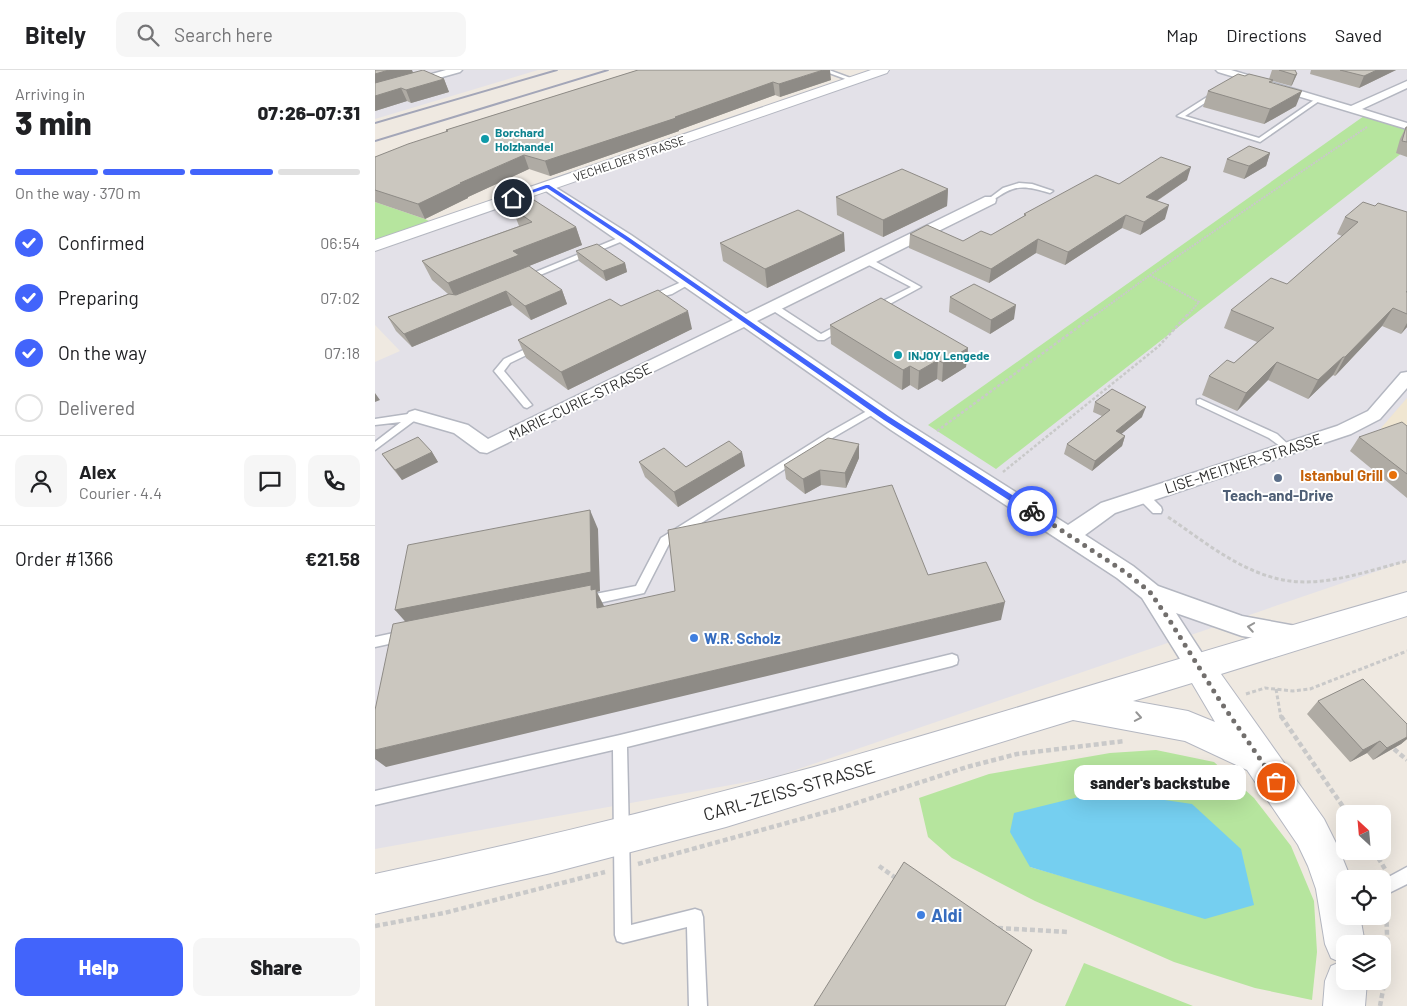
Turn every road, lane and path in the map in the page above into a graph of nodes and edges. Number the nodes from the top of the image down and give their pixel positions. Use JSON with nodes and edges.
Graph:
{"nodes":[{"id":1,"x":457,"y":70,"type":"edge"},
{"id":2,"x":824,"y":70,"type":"edge"},
{"id":3,"x":883,"y":70,"type":"edge"},
{"id":4,"x":1221,"y":70,"type":"edge"},
{"id":5,"x":1244,"y":77,"type":"junction"},
{"id":6,"x":853,"y":80,"type":"junction"},
{"id":7,"x":1234,"y":83,"type":"edge"},
{"id":8,"x":1407,"y":84,"type":"edge"},
{"id":9,"x":1226,"y":88,"type":"edge"},
{"id":10,"x":375,"y":94,"type":"edge"},
{"id":11,"x":1277,"y":94,"type":"edge"},
{"id":12,"x":1316,"y":101,"type":"junction"},
{"id":13,"x":1353,"y":109,"type":"junction"},
{"id":14,"x":1380,"y":117,"type":"junction"},
{"id":15,"x":1407,"y":126,"type":"edge"},
{"id":16,"x":547,"y":186,"type":"junction"},
{"id":17,"x":1050,"y":191,"type":"dead end"},
{"id":18,"x":989,"y":200,"type":"joint"},
{"id":19,"x":626,"y":238,"type":"junction"},
{"id":20,"x":375,"y":246,"type":"edge"},
{"id":21,"x":866,"y":260,"type":"junction"},
{"id":22,"x":1150,"y":275,"type":"junction"},
{"id":23,"x":520,"y":280,"type":"edge"},
{"id":24,"x":689,"y":282,"type":"junction"},
{"id":25,"x":640,"y":301,"type":"edge"},
{"id":26,"x":772,"y":306,"type":"junction"},
{"id":27,"x":864,"y":315,"type":"edge"},
{"id":28,"x":743,"y":319,"type":"junction"},
{"id":29,"x":847,"y":324,"type":"edge"},
{"id":30,"x":546,"y":343,"type":"edge"},
{"id":31,"x":1407,"y":377,"type":"edge"},
{"id":32,"x":1200,"y":402,"type":"dead end"},
{"id":33,"x":527,"y":405,"type":"dead end"},
{"id":34,"x":875,"y":410,"type":"junction"},
{"id":35,"x":415,"y":416,"type":"junction"},
{"id":36,"x":375,"y":422,"type":"edge"},
{"id":37,"x":923,"y":441,"type":"junction"},
{"id":38,"x":375,"y":447,"type":"edge"},
{"id":39,"x":1288,"y":449,"type":"junction"},
{"id":40,"x":989,"y":484,"type":"junction"},
{"id":41,"x":1143,"y":496,"type":"junction"},
{"id":42,"x":1157,"y":510,"type":"joint"},
{"id":43,"x":1070,"y":536,"type":"junction"},
{"id":44,"x":1407,"y":561,"type":"edge"},
{"id":45,"x":1150,"y":592,"type":"junction"},
{"id":46,"x":574,"y":603,"type":"edge"},
{"id":47,"x":1407,"y":604,"type":"edge"},
{"id":48,"x":413,"y":634,"type":"edge"},
{"id":49,"x":1299,"y":635,"type":"junction"},
{"id":50,"x":375,"y":642,"type":"edge"},
{"id":51,"x":1407,"y":651,"type":"edge"},
{"id":52,"x":952,"y":660,"type":"dead end"},
{"id":53,"x":1199,"y":666,"type":"junction"},
{"id":54,"x":1275,"y":688,"type":"junction"},
{"id":55,"x":1220,"y":701,"type":"junction"},
{"id":56,"x":1073,"y":706,"type":"junction"},
{"id":57,"x":1134,"y":740,"type":"dead end"},
{"id":58,"x":620,"y":742,"type":"junction"},
{"id":59,"x":1394,"y":748,"type":"edge"},
{"id":60,"x":1257,"y":757,"type":"junction"},
{"id":61,"x":1407,"y":760,"type":"edge"},
{"id":62,"x":375,"y":798,"type":"edge"},
{"id":63,"x":1342,"y":805,"type":"edge"},
{"id":64,"x":621,"y":853,"type":"junction"},
{"id":65,"x":879,"y":866,"type":"dead end"},
{"id":66,"x":1407,"y":875,"type":"edge"},
{"id":67,"x":1336,"y":881,"type":"edge"},
{"id":68,"x":902,"y":882,"type":"edge"},
{"id":69,"x":1391,"y":884,"type":"edge"},
{"id":70,"x":375,"y":894,"type":"edge"},
{"id":71,"x":1386,"y":925,"type":"edge"},
{"id":72,"x":375,"y":926,"type":"edge"},
{"id":73,"x":992,"y":928,"type":"edge"},
{"id":74,"x":1069,"y":932,"type":"dead end"},
{"id":75,"x":1345,"y":990,"type":"edge"},
{"id":76,"x":698,"y":1006,"type":"edge"},
{"id":77,"x":1344,"y":1006,"type":"edge"},
{"id":78,"x":1380,"y":1006,"type":"edge"}],
"edges":[{"from":1,"to":10,"type":"street"},
{"from":2,"to":6,"type":"lane"},
{"from":3,"to":6,"type":"main road","name":"VECHELDER STRASSE"},
{"from":4,"to":5,"type":"street"},
{"from":5,"to":7,"type":"lane"},
{"from":5,"to":12,"type":"street"},
{"from":6,"to":16,"type":"main road","name":"VECHELDER STRASSE"},
{"from":8,"to":13,"type":"street"},
{"from":9,"to":12,"type":"lane"},
{"from":11,"to":12,"type":"lane"},
{"from":12,"to":13,"type":"street"},
{"from":13,"to":14,"type":"street"},
{"from":14,"to":15,"type":"street"},
{"from":14,"to":22,"type":"path"},
{"from":16,"to":19,"type":"street"},
{"from":16,"to":20,"type":"main road","name":"VECHELDER STRASSE"},
{"from":17,"to":18,"type":"lane"},
{"from":18,"to":21,"type":"street","name":"MARIE-CURIE-STRASSE"},
{"from":19,"to":23,"type":"lane"},
{"from":19,"to":24,"type":"street"},
{"from":21,"to":26,"type":"street","name":"MARIE-CURIE-STRASSE"},
{"from":21,"to":27,"type":"lane"},
{"from":22,"to":37,"type":"path"},
{"from":22,"to":40,"type":"path"},
{"from":24,"to":25,"type":"lane"},
{"from":24,"to":28,"type":"street"},
{"from":26,"to":28,"type":"street","name":"MARIE-CURIE-STRASSE"},
{"from":26,"to":29,"type":"lane"},
{"from":28,"to":34,"type":"street"},
{"from":28,"to":35,"type":"street","name":"MARIE-CURIE-STRASSE"},
{"from":30,"to":33,"type":"lane"},
{"from":31,"to":39,"type":"street","name":"LISE-MEITNER-STRASSE"},
{"from":32,"to":39,"type":"lane"},
{"from":34,"to":37,"type":"street"},
{"from":34,"to":46,"type":"lane"},
{"from":35,"to":36,"type":"lane"},
{"from":35,"to":38,"type":"lane"},
{"from":37,"to":40,"type":"street"},
{"from":39,"to":41,"type":"street","name":"LISE-MEITNER-STRASSE"},
{"from":40,"to":43,"type":"street"},
{"from":41,"to":42,"type":"lane"},
{"from":41,"to":43,"type":"street","name":"LISE-MEITNER-STRASSE"},
{"from":42,"to":44,"type":"path"},
{"from":43,"to":45,"type":"street"},
{"from":49,"to":45,"type":"street","one_way":true},
{"from":45,"to":53,"type":"street"},
{"from":47,"to":49,"type":"main road","name":"CARL-ZEISS-STRASSE"},
{"from":48,"to":50,"type":"lane"},
{"from":49,"to":53,"type":"main road","name":"CARL-ZEISS-STRASSE"},
{"from":51,"to":54,"type":"path"},
{"from":52,"to":58,"type":"lane"},
{"from":53,"to":55,"type":"main road"},
{"from":53,"to":56,"type":"main road","name":"CARL-ZEISS-STRASSE"},
{"from":54,"to":55,"type":"path"},
{"from":54,"to":63,"type":"path"},
{"from":55,"to":60,"type":"main road"},
{"from":56,"to":60,"type":"main road","one_way":true},
{"from":56,"to":64,"type":"main road","name":"CARL-ZEISS-STRASSE"},
{"from":57,"to":64,"type":"path"},
{"from":58,"to":62,"type":"lane"},
{"from":58,"to":64,"type":"lane"},
{"from":59,"to":61,"type":"path"},
{"from":60,"to":67,"type":"main road"},
{"from":64,"to":70,"type":"main road","name":"CARL-ZEISS-STRASSE"},
{"from":64,"to":72,"type":"path"},
{"from":64,"to":76,"type":"lane"},
{"from":65,"to":68,"type":"path"},
{"from":66,"to":69,"type":"lane"},
{"from":71,"to":78,"type":"path"},
{"from":73,"to":74,"type":"path"},
{"from":75,"to":77,"type":"main road"}]}
